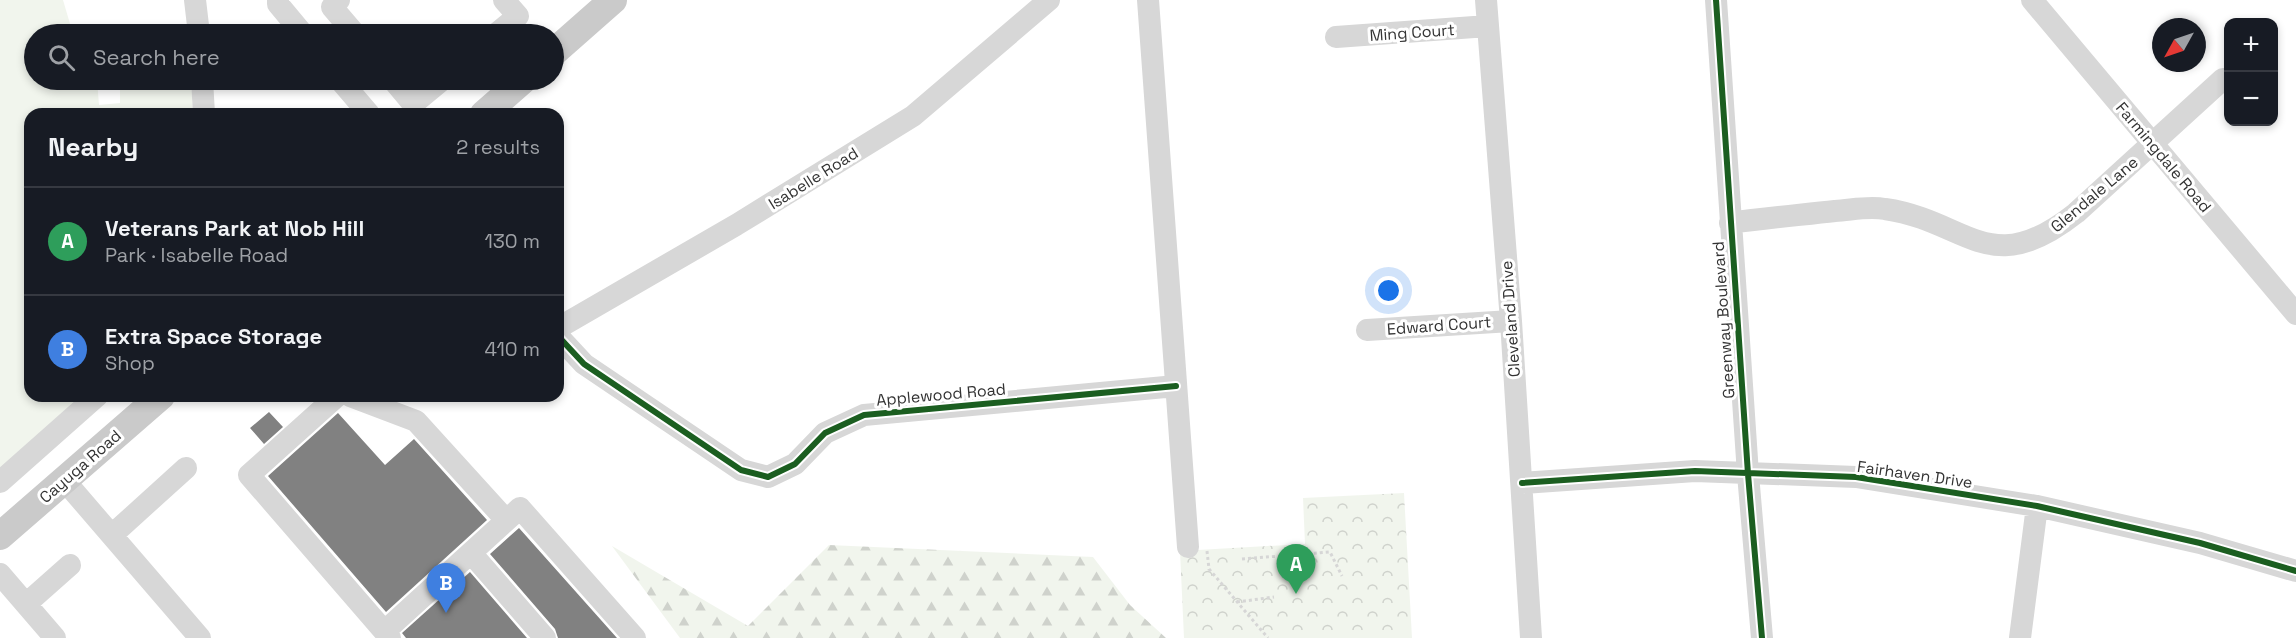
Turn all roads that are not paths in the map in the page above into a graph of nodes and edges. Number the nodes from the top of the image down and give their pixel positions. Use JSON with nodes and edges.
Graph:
{"nodes":[{"id":1,"x":195,"y":0,"type":"edge"},
{"id":2,"x":278,"y":0,"type":"edge"},
{"id":3,"x":339,"y":0,"type":"edge"},
{"id":4,"x":504,"y":0,"type":"edge"},
{"id":5,"x":613,"y":0,"type":"edge"},
{"id":6,"x":1049,"y":0,"type":"edge"},
{"id":7,"x":1148,"y":0,"type":"edge"},
{"id":8,"x":1486,"y":0,"type":"edge"},
{"id":9,"x":1716,"y":0,"type":"edge"},
{"id":10,"x":2032,"y":0,"type":"edge"},
{"id":11,"x":198,"y":24,"type":"edge"},
{"id":12,"x":295,"y":24,"type":"edge"},
{"id":13,"x":346,"y":24,"type":"edge"},
{"id":14,"x":508,"y":24,"type":"edge"},
{"id":15,"x":1488,"y":26,"type":"junction"},
{"id":16,"x":1336,"y":37,"type":"dead end"},
{"id":17,"x":564,"y":43,"type":"edge"},
{"id":18,"x":2223,"y":79,"type":"dead end"},
{"id":19,"x":203,"y":90,"type":"edge"},
{"id":20,"x":349,"y":90,"type":"edge"},
{"id":21,"x":401,"y":90,"type":"edge"},
{"id":22,"x":430,"y":90,"type":"edge"},
{"id":23,"x":512,"y":90,"type":"edge"},
{"id":24,"x":204,"y":108,"type":"edge"},
{"id":25,"x":364,"y":108,"type":"edge"},
{"id":26,"x":491,"y":108,"type":"edge"},
{"id":27,"x":2153,"y":144,"type":"junction"},
{"id":28,"x":1730,"y":223,"type":"junction"},
{"id":29,"x":2296,"y":314,"type":"edge"},
{"id":30,"x":1511,"y":321,"type":"junction"},
{"id":31,"x":564,"y":325,"type":"edge"},
{"id":32,"x":1367,"y":330,"type":"dead end"},
{"id":33,"x":564,"y":342,"type":"edge"},
{"id":34,"x":1176,"y":386,"type":"junction"},
{"id":35,"x":90,"y":402,"type":"edge"},
{"id":36,"x":154,"y":402,"type":"edge"},
{"id":37,"x":330,"y":402,"type":"edge"},
{"id":38,"x":366,"y":402,"type":"edge"},
{"id":39,"x":186,"y":468,"type":"dead end"},
{"id":40,"x":1748,"y":474,"type":"junction"},
{"id":41,"x":64,"y":480,"type":"junction"},
{"id":42,"x":0,"y":482,"type":"edge"},
{"id":43,"x":1522,"y":483,"type":"junction"},
{"id":44,"x":2037,"y":506,"type":"junction"},
{"id":45,"x":506,"y":520,"type":"junction"},
{"id":46,"x":111,"y":535,"type":"junction"},
{"id":47,"x":0,"y":536,"type":"edge"},
{"id":48,"x":1198,"y":548,"type":"road end"},
{"id":49,"x":471,"y":553,"type":"junction"},
{"id":50,"x":70,"y":565,"type":"dead end"},
{"id":51,"x":2296,"y":571,"type":"edge"},
{"id":52,"x":0,"y":574,"type":"edge"},
{"id":53,"x":26,"y":604,"type":"junction"},
{"id":54,"x":387,"y":635,"type":"edge"},
{"id":55,"x":55,"y":638,"type":"edge"},
{"id":56,"x":200,"y":638,"type":"edge"},
{"id":57,"x":545,"y":638,"type":"edge"},
{"id":58,"x":635,"y":638,"type":"edge"},
{"id":59,"x":1531,"y":638,"type":"edge"},
{"id":60,"x":1762,"y":638,"type":"edge"},
{"id":61,"x":2020,"y":638,"type":"edge"}],
"edges":[{"from":1,"to":11,"type":"street"},
{"from":2,"to":12,"type":"street"},
{"from":3,"to":13,"type":"street"},
{"from":4,"to":14,"type":"street"},
{"from":5,"to":17,"type":"main road"},
{"from":6,"to":31,"type":"street","name":"Isabelle Road"},
{"from":7,"to":34,"type":"street"},
{"from":8,"to":15,"type":"street","name":"Cleveland Drive"},
{"from":9,"to":28,"type":"street","name":"Greenway Boulevard"},
{"from":10,"to":27,"type":"street","name":"Farmingdale Road"},
{"from":15,"to":16,"type":"street","name":"Ming Court"},
{"from":15,"to":30,"type":"street","name":"Cleveland Drive"},
{"from":18,"to":27,"type":"street","name":"Glendale Lane"},
{"from":19,"to":24,"type":"street"},
{"from":20,"to":25,"type":"street"},
{"from":21,"to":22,"type":"street"},
{"from":23,"to":26,"type":"main road"},
{"from":27,"to":28,"type":"street","name":"Glendale Lane"},
{"from":27,"to":29,"type":"street","name":"Farmingdale Road"},
{"from":28,"to":40,"type":"street","name":"Greenway Boulevard"},
{"from":30,"to":32,"type":"street","name":"Edward Court"},
{"from":30,"to":43,"type":"street","name":"Cleveland Drive"},
{"from":33,"to":34,"type":"street","name":"Applewood Road"},
{"from":34,"to":48,"type":"street"},
{"from":35,"to":42,"type":"street"},
{"from":36,"to":41,"type":"main road","name":"Cayuga Road"},
{"from":37,"to":54,"type":"street"},
{"from":38,"to":45,"type":"street"},
{"from":39,"to":46,"type":"street"},
{"from":40,"to":43,"type":"street","name":"Fairhaven Drive"},
{"from":40,"to":44,"type":"street","name":"Fairhaven Drive"},
{"from":40,"to":60,"type":"street","name":"Greenway Boulevard"},
{"from":41,"to":46,"type":"street"},
{"from":41,"to":47,"type":"main road","name":"Cayuga Road"},
{"from":43,"to":59,"type":"street","name":"Cleveland Drive"},
{"from":44,"to":51,"type":"street","name":"Fairhaven Drive"},
{"from":44,"to":61,"type":"street"},
{"from":45,"to":49,"type":"street"},
{"from":45,"to":58,"type":"street"},
{"from":46,"to":56,"type":"street"},
{"from":49,"to":54,"type":"street"},
{"from":49,"to":57,"type":"street"},
{"from":50,"to":53,"type":"street"},
{"from":52,"to":53,"type":"street"},
{"from":53,"to":55,"type":"street"}]}
